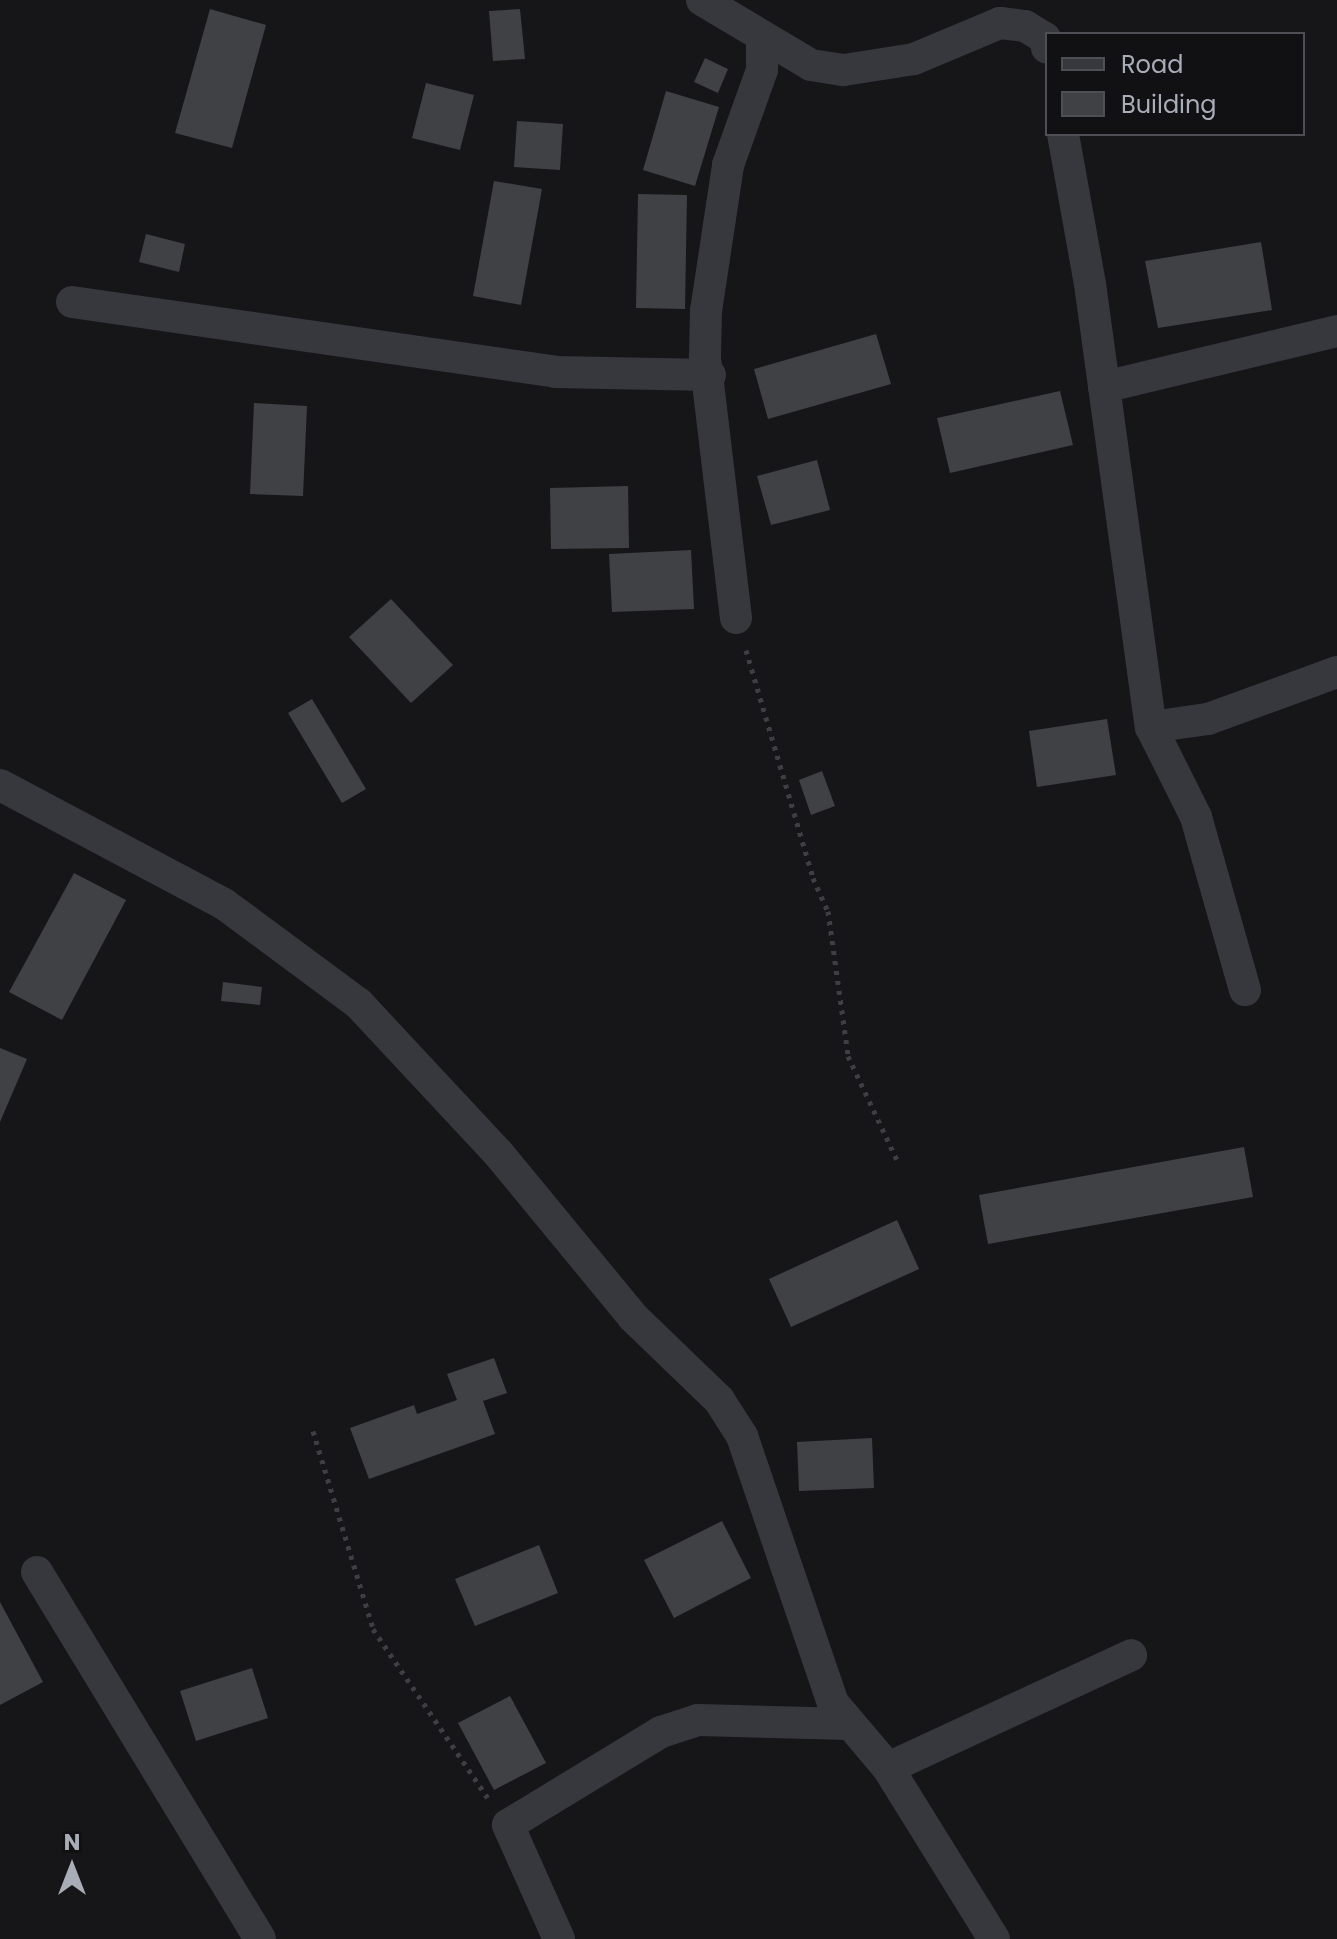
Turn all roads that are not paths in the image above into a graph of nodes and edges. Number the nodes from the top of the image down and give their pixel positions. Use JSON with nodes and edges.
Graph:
{"nodes":[{"id":1,"x":702,"y":0,"type":"edge"},
{"id":2,"x":762,"y":36,"type":"junction"},
{"id":3,"x":1045,"y":38,"type":"edge"},
{"id":4,"x":1063,"y":136,"type":"edge"},
{"id":5,"x":72,"y":302,"type":"dead end"},
{"id":6,"x":1337,"y":331,"type":"edge"},
{"id":7,"x":710,"y":375,"type":"junction"},
{"id":8,"x":1104,"y":387,"type":"junction"},
{"id":9,"x":736,"y":618,"type":"road end"},
{"id":10,"x":1337,"y":672,"type":"edge"},
{"id":11,"x":1151,"y":727,"type":"junction"},
{"id":12,"x":0,"y":785,"type":"edge"},
{"id":13,"x":1245,"y":990,"type":"dead end"},
{"id":14,"x":37,"y":1572,"type":"dead end"},
{"id":15,"x":1131,"y":1655,"type":"dead end"},
{"id":16,"x":849,"y":1724,"type":"junction"},
{"id":17,"x":888,"y":1768,"type":"junction"},
{"id":18,"x":260,"y":1939,"type":"edge"},
{"id":19,"x":559,"y":1939,"type":"edge"},
{"id":20,"x":994,"y":1939,"type":"edge"}],
"edges":[{"from":1,"to":2,"type":"street"},
{"from":2,"to":3,"type":"street"},
{"from":2,"to":7,"type":"street"},
{"from":4,"to":8,"type":"street"},
{"from":5,"to":7,"type":"street"},
{"from":6,"to":8,"type":"street"},
{"from":7,"to":9,"type":"street"},
{"from":8,"to":11,"type":"street"},
{"from":10,"to":11,"type":"street"},
{"from":11,"to":13,"type":"street"},
{"from":12,"to":16,"type":"street"},
{"from":14,"to":18,"type":"street"},
{"from":15,"to":17,"type":"street"},
{"from":16,"to":17,"type":"street"},
{"from":16,"to":19,"type":"street"},
{"from":17,"to":20,"type":"street"}]}
